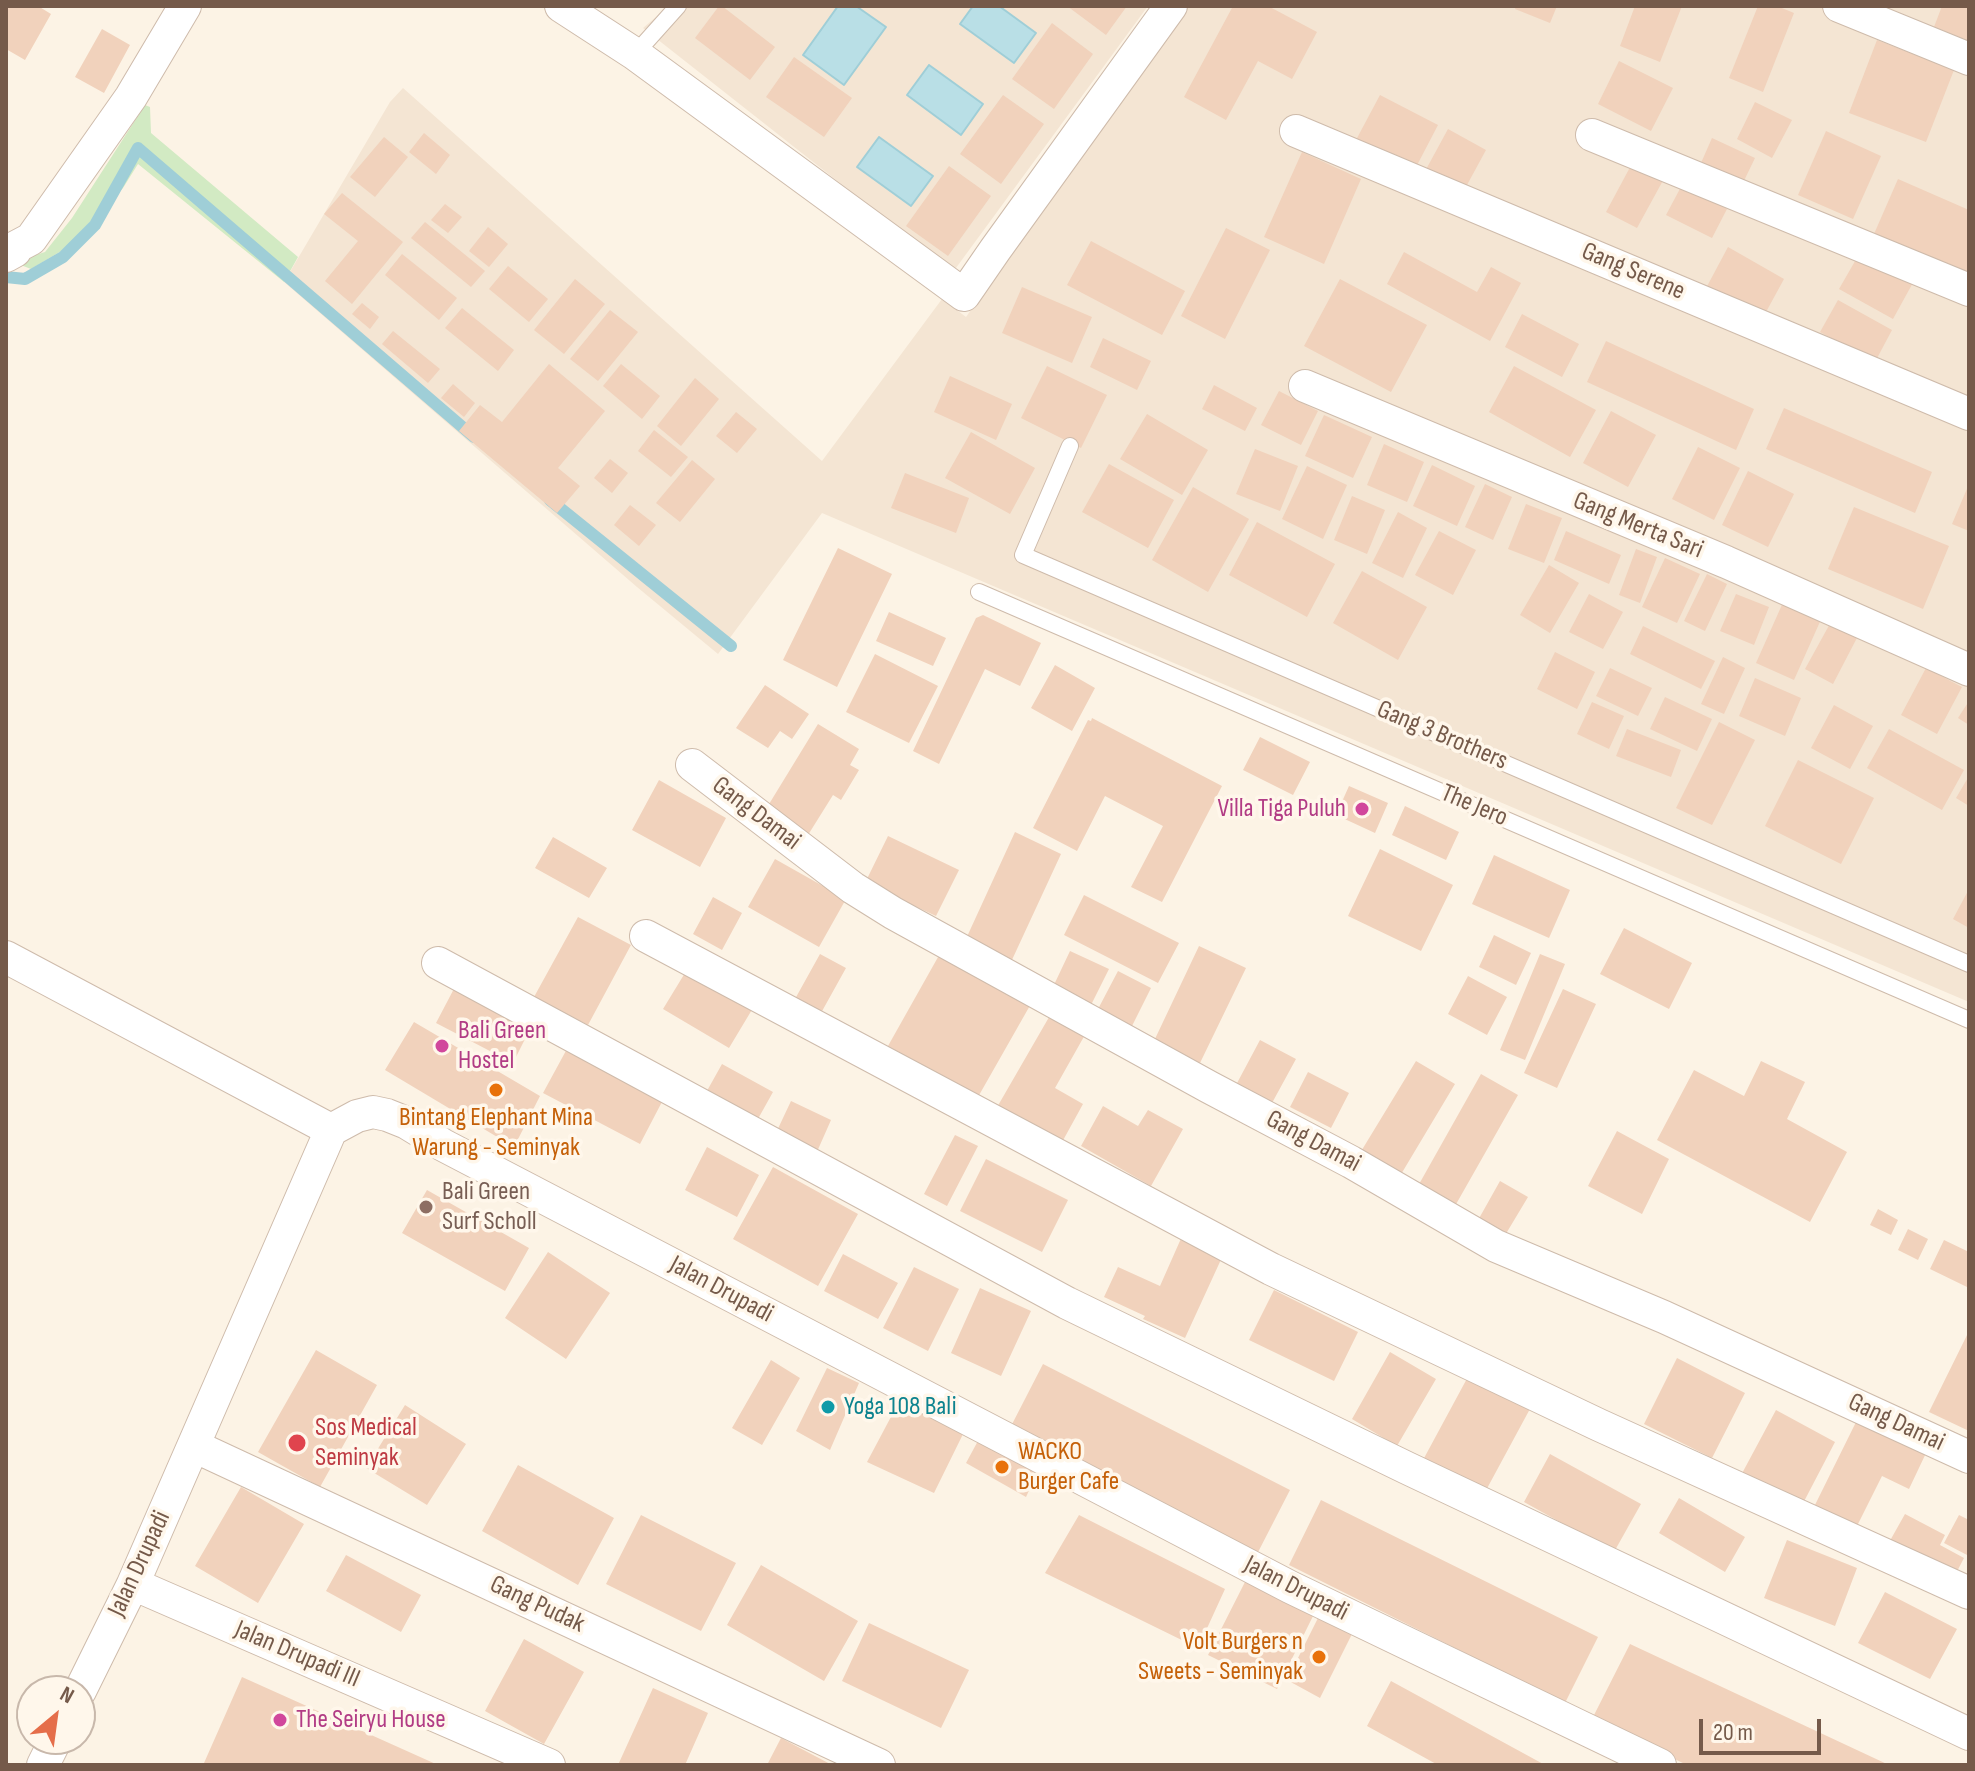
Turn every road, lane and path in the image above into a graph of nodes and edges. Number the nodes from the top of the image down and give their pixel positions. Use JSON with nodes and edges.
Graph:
{"nodes":[{"id":1,"x":185,"y":6,"type":"edge"},
{"id":2,"x":561,"y":6,"type":"edge"},
{"id":3,"x":678,"y":6,"type":"edge"},
{"id":4,"x":1171,"y":6,"type":"edge"},
{"id":5,"x":1839,"y":6,"type":"edge"},
{"id":6,"x":635,"y":54,"type":"junction"},
{"id":7,"x":1969,"y":59,"type":"edge"},
{"id":8,"x":1296,"y":131,"type":"dead end"},
{"id":9,"x":1592,"y":135,"type":"dead end"},
{"id":10,"x":6,"y":256,"type":"edge"},
{"id":11,"x":1969,"y":290,"type":"edge"},
{"id":12,"x":1305,"y":386,"type":"dead end"},
{"id":13,"x":1969,"y":414,"type":"edge"},
{"id":14,"x":1070,"y":446,"type":"dead end"},
{"id":15,"x":979,"y":592,"type":"dead end"},
{"id":16,"x":1969,"y":670,"type":"edge"},
{"id":17,"x":692,"y":765,"type":"dead end"},
{"id":18,"x":646,"y":936,"type":"dead end"},
{"id":19,"x":6,"y":957,"type":"edge"},
{"id":20,"x":438,"y":963,"type":"dead end"},
{"id":21,"x":1969,"y":964,"type":"edge"},
{"id":22,"x":1969,"y":1020,"type":"edge"},
{"id":23,"x":331,"y":1130,"type":"junction"},
{"id":24,"x":194,"y":1446,"type":"junction"},
{"id":25,"x":1969,"y":1457,"type":"edge"},
{"id":26,"x":133,"y":1584,"type":"junction"},
{"id":27,"x":1969,"y":1593,"type":"edge"},
{"id":28,"x":88,"y":1675,"type":"edge"},
{"id":29,"x":1969,"y":1734,"type":"edge"},
{"id":30,"x":549,"y":1765,"type":"edge"},
{"id":31,"x":879,"y":1765,"type":"edge"},
{"id":32,"x":1660,"y":1765,"type":"edge"}],
"edges":[{"from":1,"to":10,"type":"street"},
{"from":2,"to":6,"type":"street"},
{"from":3,"to":6,"type":"lane"},
{"from":4,"to":6,"type":"street"},
{"from":5,"to":7,"type":"street"},
{"from":8,"to":13,"type":"street","name":"Gang Serene"},
{"from":9,"to":11,"type":"street"},
{"from":12,"to":16,"type":"street","name":"Gang Merta Sari"},
{"from":14,"to":21,"type":"lane","name":"Gang 3 Brothers"},
{"from":15,"to":22,"type":"lane","name":"The Jero"},
{"from":17,"to":25,"type":"street","name":"Gang Damai"},
{"from":18,"to":27,"type":"street"},
{"from":19,"to":23,"type":"street"},
{"from":20,"to":29,"type":"street"},
{"from":23,"to":24,"type":"street","name":"Jalan Drupadi"},
{"from":23,"to":32,"type":"street","name":"Jalan Drupadi"},
{"from":24,"to":26,"type":"street","name":"Jalan Drupadi"},
{"from":24,"to":31,"type":"street","name":"Gang Pudak"},
{"from":26,"to":28,"type":"street","name":"Jalan Drupadi"},
{"from":26,"to":30,"type":"street","name":"Jalan Drupadi III"}]}
